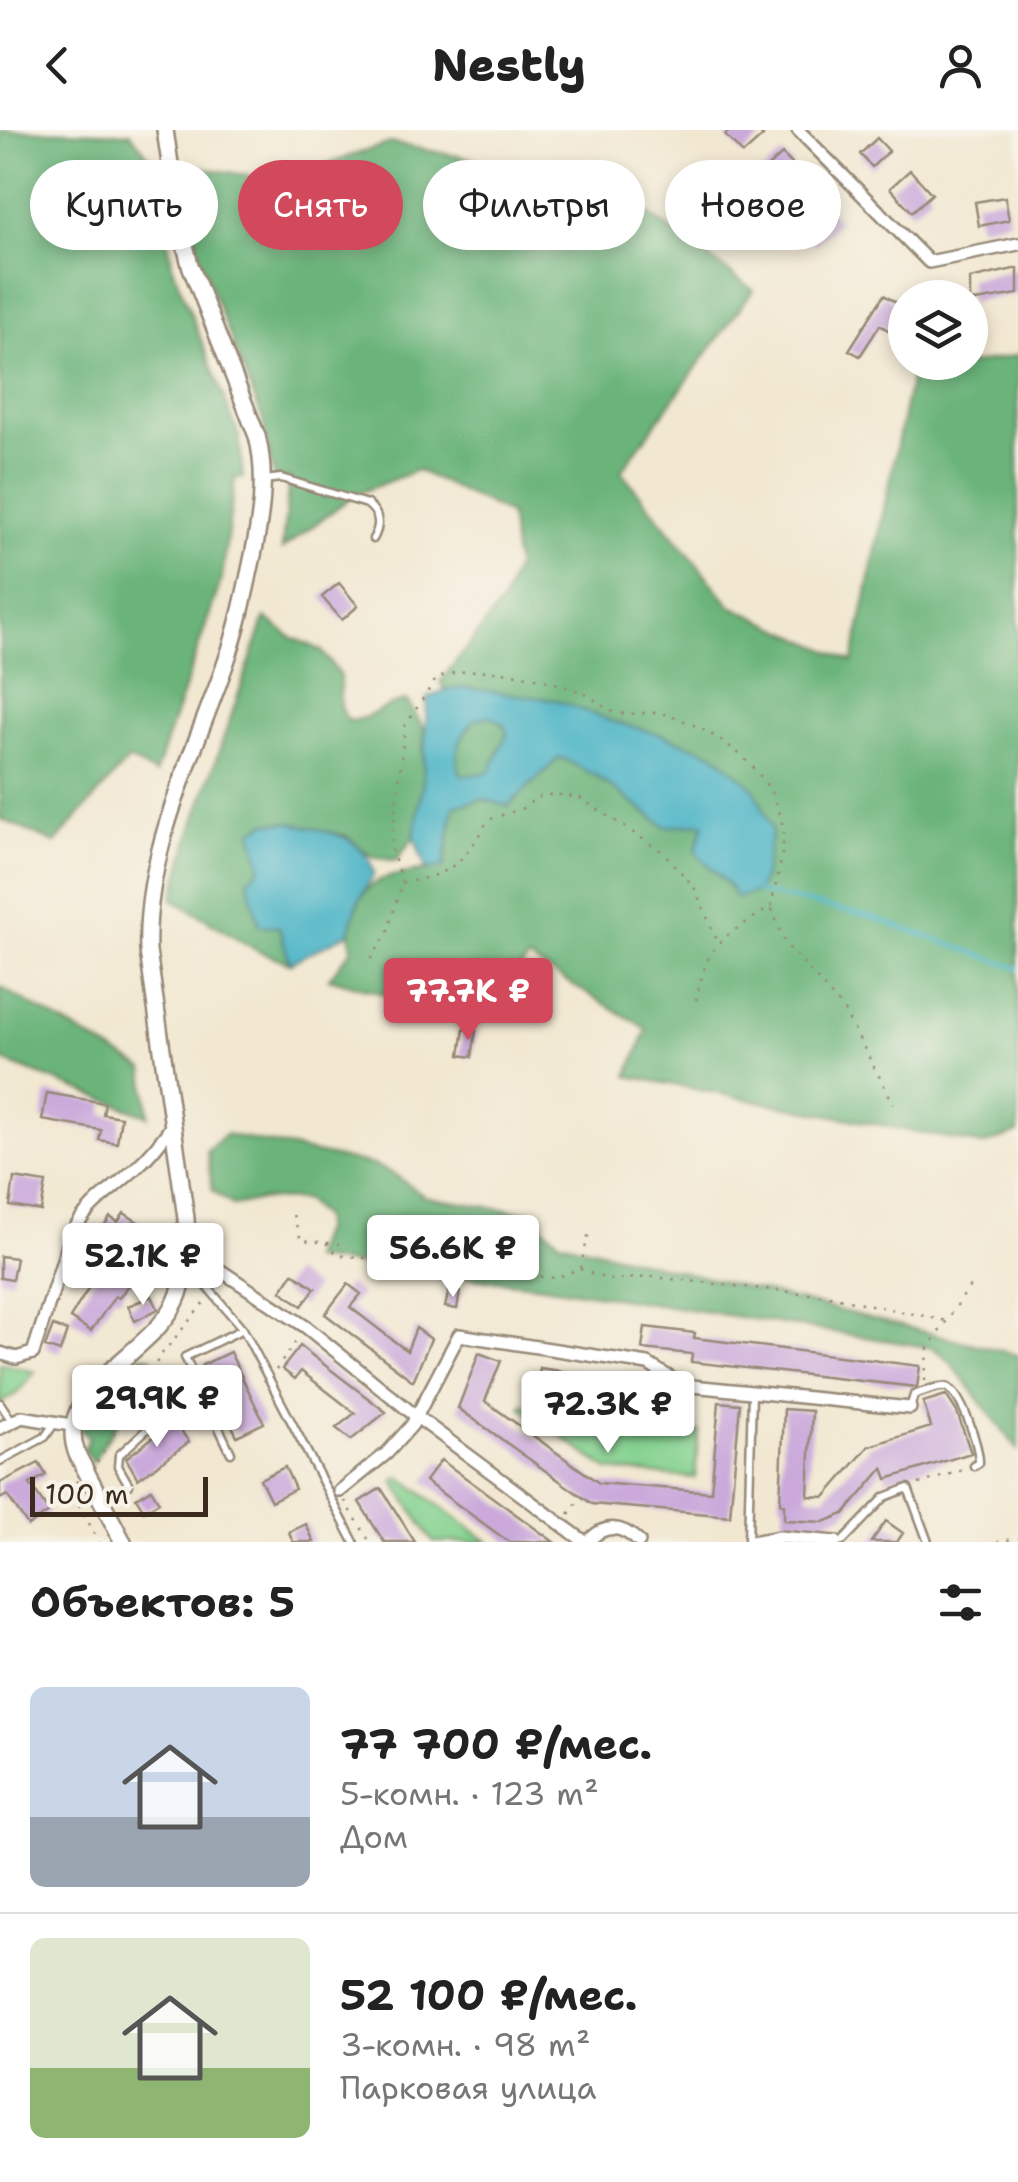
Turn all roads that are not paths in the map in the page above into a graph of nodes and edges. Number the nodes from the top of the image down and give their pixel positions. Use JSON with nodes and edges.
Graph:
{"nodes":[{"id":1,"x":166,"y":130,"type":"edge"},
{"id":2,"x":798,"y":130,"type":"edge"},
{"id":3,"x":1018,"y":244,"type":"edge"},
{"id":4,"x":263,"y":480,"type":"junction"},
{"id":5,"x":373,"y":538,"type":"dead end"},
{"id":6,"x":174,"y":1124,"type":"junction"},
{"id":7,"x":187,"y":1258,"type":"junction"},
{"id":8,"x":243,"y":1329,"type":"junction"},
{"id":9,"x":0,"y":1353,"type":"edge"},
{"id":10,"x":197,"y":1383,"type":"junction"},
{"id":11,"x":752,"y":1392,"type":"junction"},
{"id":12,"x":0,"y":1403,"type":"edge"},
{"id":13,"x":910,"y":1408,"type":"joint"},
{"id":14,"x":417,"y":1417,"type":"junction"},
{"id":15,"x":6,"y":1424,"type":"edge"},
{"id":16,"x":54,"y":1424,"type":"junction"},
{"id":17,"x":71,"y":1425,"type":"junction"},
{"id":18,"x":231,"y":1454,"type":"dead end"},
{"id":19,"x":0,"y":1461,"type":"edge"},
{"id":20,"x":974,"y":1466,"type":"road end"},
{"id":21,"x":129,"y":1485,"type":"dead end"},
{"id":22,"x":340,"y":1492,"type":"road end"},
{"id":23,"x":122,"y":1542,"type":"edge"},
{"id":24,"x":354,"y":1542,"type":"edge"},
{"id":25,"x":586,"y":1542,"type":"edge"},
{"id":26,"x":639,"y":1542,"type":"edge"},
{"id":27,"x":750,"y":1542,"type":"edge"},
{"id":28,"x":839,"y":1542,"type":"edge"},
{"id":29,"x":928,"y":1542,"type":"edge"}],
"edges":[{"from":1,"to":4,"type":"street"},
{"from":2,"to":3,"type":"street"},
{"from":4,"to":5,"type":"lane"},
{"from":4,"to":6,"type":"street"},
{"from":6,"to":7,"type":"street"},
{"from":6,"to":9,"type":"street"},
{"from":7,"to":8,"type":"lane"},
{"from":7,"to":14,"type":"street"},
{"from":7,"to":17,"type":"street"},
{"from":8,"to":10,"type":"lane"},
{"from":8,"to":24,"type":"lane"},
{"from":10,"to":18,"type":"lane"},
{"from":10,"to":21,"type":"lane"},
{"from":11,"to":13,"type":"street"},
{"from":11,"to":14,"type":"street"},
{"from":11,"to":27,"type":"lane"},
{"from":12,"to":15,"type":"lane"},
{"from":13,"to":20,"type":"lane"},
{"from":14,"to":22,"type":"street"},
{"from":14,"to":25,"type":"street"},
{"from":15,"to":16,"type":"street"},
{"from":16,"to":17,"type":"street"},
{"from":16,"to":19,"type":"lane"},
{"from":17,"to":23,"type":"street"},
{"from":25,"to":26,"type":"street"},
{"from":27,"to":28,"type":"street"},
{"from":28,"to":29,"type":"lane"}]}
